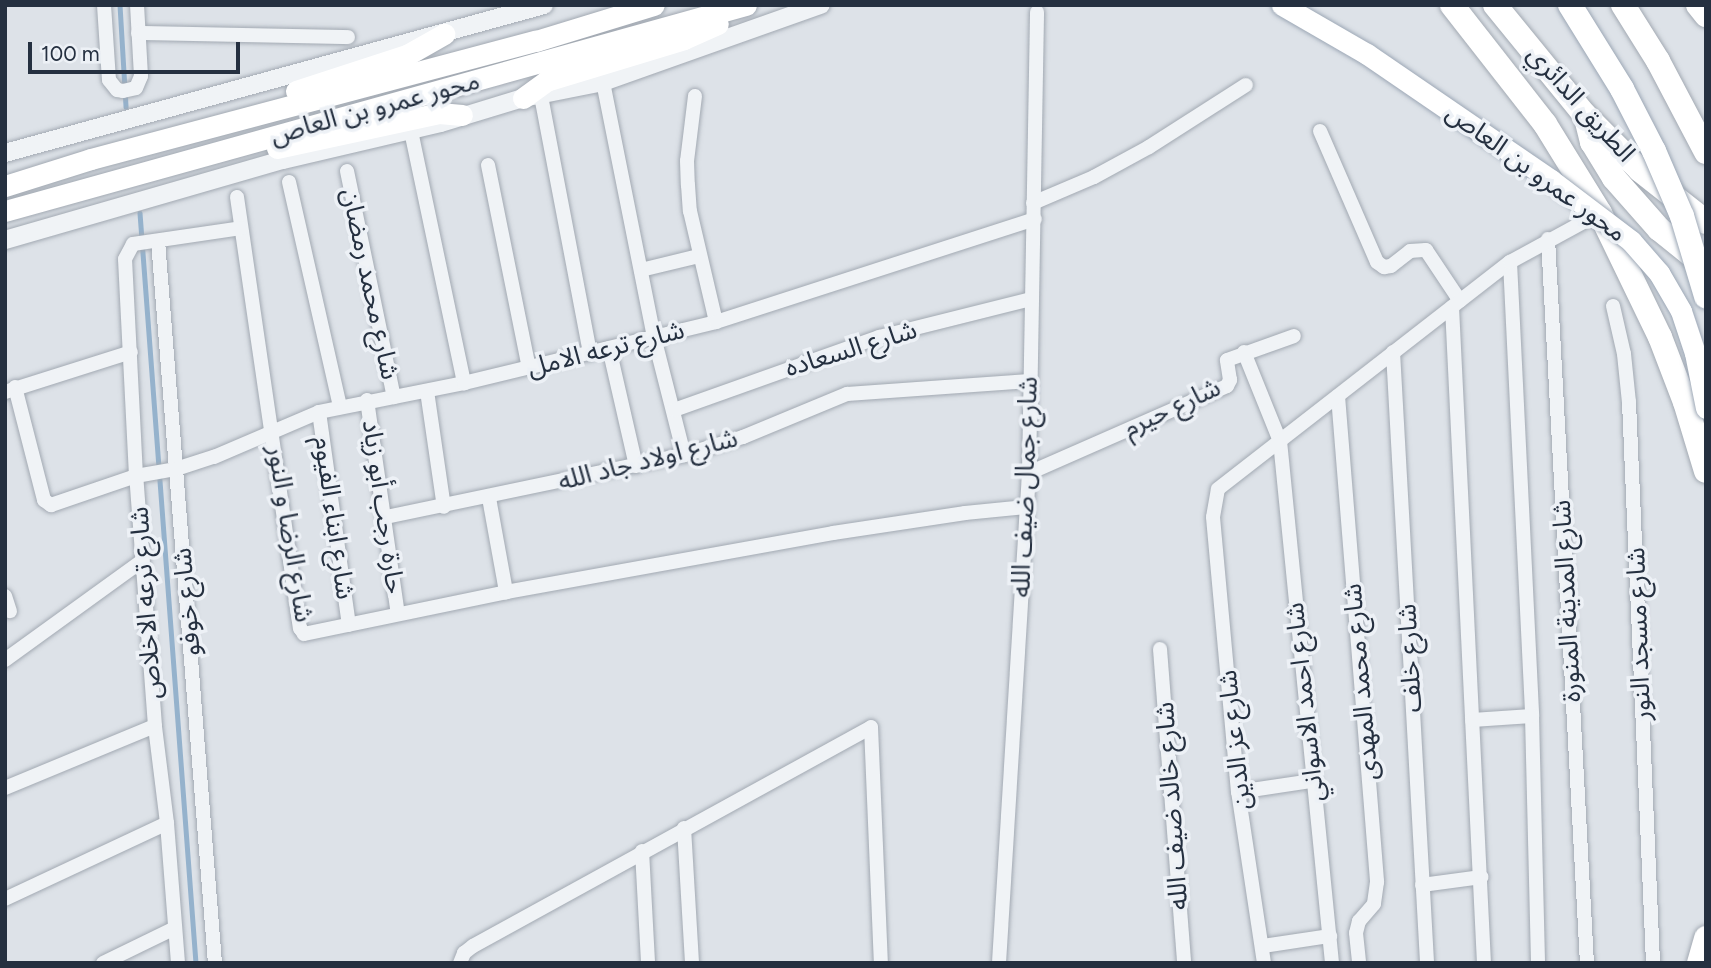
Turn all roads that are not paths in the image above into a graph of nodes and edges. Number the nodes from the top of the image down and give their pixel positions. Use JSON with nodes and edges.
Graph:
{"nodes":[{"id":1,"x":104,"y":5,"type":"edge"},
{"id":2,"x":137,"y":5,"type":"edge"},
{"id":3,"x":544,"y":5,"type":"edge"},
{"id":4,"x":654,"y":5,"type":"edge"},
{"id":5,"x":821,"y":5,"type":"edge"},
{"id":6,"x":1283,"y":5,"type":"edge"},
{"id":7,"x":1452,"y":5,"type":"edge"},
{"id":8,"x":1495,"y":5,"type":"edge"},
{"id":9,"x":1570,"y":5,"type":"edge"},
{"id":10,"x":1623,"y":5,"type":"edge"},
{"id":11,"x":1698,"y":5,"type":"edge"},
{"id":12,"x":744,"y":6,"type":"edge"},
{"id":13,"x":1037,"y":12,"type":"dead end"},
{"id":14,"x":1706,"y":15,"type":"edge"},
{"id":15,"x":138,"y":33,"type":"junction"},
{"id":16,"x":444,"y":34,"type":"junction"},
{"id":17,"x":348,"y":37,"type":"dead end"},
{"id":18,"x":603,"y":82,"type":"junction"},
{"id":19,"x":1246,"y":85,"type":"dead end"},
{"id":20,"x":695,"y":96,"type":"dead end"},
{"id":21,"x":532,"y":97,"type":"junction"},
{"id":22,"x":1584,"y":114,"type":"junction"},
{"id":23,"x":462,"y":115,"type":"junction"},
{"id":24,"x":240,"y":120,"type":"junction"},
{"id":25,"x":411,"y":131,"type":"junction"},
{"id":26,"x":1320,"y":131,"type":"dead end"},
{"id":27,"x":241,"y":144,"type":"junction"},
{"id":28,"x":1706,"y":152,"type":"edge"},
{"id":29,"x":5,"y":153,"type":"edge"},
{"id":30,"x":488,"y":164,"type":"dead end"},
{"id":31,"x":347,"y":171,"type":"dead end"},
{"id":32,"x":289,"y":182,"type":"dead end"},
{"id":33,"x":5,"y":186,"type":"edge"},
{"id":34,"x":237,"y":197,"type":"dead end"},
{"id":35,"x":1033,"y":203,"type":"junction"},
{"id":36,"x":5,"y":211,"type":"edge"},
{"id":37,"x":1600,"y":213,"type":"junction"},
{"id":38,"x":1035,"y":219,"type":"junction"},
{"id":39,"x":1706,"y":222,"type":"edge"},
{"id":40,"x":241,"y":228,"type":"junction"},
{"id":41,"x":1548,"y":239,"type":"junction"},
{"id":42,"x":5,"y":240,"type":"edge"},
{"id":43,"x":158,"y":241,"type":"junction"},
{"id":44,"x":699,"y":256,"type":"junction"},
{"id":45,"x":1510,"y":262,"type":"junction"},
{"id":46,"x":1706,"y":266,"type":"edge"},
{"id":47,"x":641,"y":270,"type":"junction"},
{"id":48,"x":1706,"y":296,"type":"edge"},
{"id":49,"x":1031,"y":299,"type":"junction"},
{"id":50,"x":1456,"y":304,"type":"junction"},
{"id":51,"x":1613,"y":306,"type":"dead end"},
{"id":52,"x":716,"y":323,"type":"junction"},
{"id":53,"x":1294,"y":336,"type":"dead end"},
{"id":54,"x":654,"y":337,"type":"junction"},
{"id":55,"x":609,"y":348,"type":"junction"},
{"id":56,"x":131,"y":352,"type":"junction"},
{"id":57,"x":1244,"y":352,"type":"junction"},
{"id":58,"x":1393,"y":352,"type":"junction"},
{"id":59,"x":590,"y":353,"type":"junction"},
{"id":60,"x":529,"y":368,"type":"junction"},
{"id":61,"x":1030,"y":381,"type":"junction"},
{"id":62,"x":464,"y":383,"type":"junction"},
{"id":63,"x":10,"y":389,"type":"edge"},
{"id":64,"x":427,"y":391,"type":"junction"},
{"id":65,"x":1338,"y":396,"type":"junction"},
{"id":66,"x":394,"y":397,"type":"junction"},
{"id":67,"x":368,"y":400,"type":"junction"},
{"id":68,"x":340,"y":407,"type":"junction"},
{"id":69,"x":1706,"y":408,"type":"edge"},
{"id":70,"x":674,"y":410,"type":"junction"},
{"id":71,"x":319,"y":412,"type":"junction"},
{"id":72,"x":274,"y":430,"type":"junction"},
{"id":73,"x":1280,"y":441,"type":"junction"},
{"id":74,"x":684,"y":456,"type":"junction"},
{"id":75,"x":636,"y":466,"type":"junction"},
{"id":76,"x":176,"y":469,"type":"junction"},
{"id":77,"x":1706,"y":471,"type":"edge"},
{"id":78,"x":1029,"y":473,"type":"junction"},
{"id":79,"x":136,"y":476,"type":"junction"},
{"id":80,"x":489,"y":498,"type":"junction"},
{"id":81,"x":444,"y":507,"type":"junction"},
{"id":82,"x":1027,"y":507,"type":"junction"},
{"id":83,"x":386,"y":517,"type":"junction"},
{"id":84,"x":142,"y":560,"type":"junction"},
{"id":85,"x":506,"y":592,"type":"junction"},
{"id":86,"x":5,"y":596,"type":"edge"},
{"id":87,"x":10,"y":611,"type":"dead end"},
{"id":88,"x":398,"y":614,"type":"junction"},
{"id":89,"x":349,"y":625,"type":"junction"},
{"id":90,"x":1160,"y":649,"type":"dead end"},
{"id":91,"x":5,"y":660,"type":"edge"},
{"id":92,"x":1532,"y":716,"type":"junction"},
{"id":93,"x":1472,"y":720,"type":"junction"},
{"id":94,"x":155,"y":726,"type":"junction"},
{"id":95,"x":1312,"y":780,"type":"junction"},
{"id":96,"x":5,"y":788,"type":"edge"},
{"id":97,"x":1238,"y":792,"type":"junction"},
{"id":98,"x":167,"y":823,"type":"junction"},
{"id":99,"x":684,"y":828,"type":"junction"},
{"id":100,"x":642,"y":851,"type":"junction"},
{"id":101,"x":1480,"y":877,"type":"junction"},
{"id":102,"x":1422,"y":885,"type":"junction"},
{"id":103,"x":5,"y":899,"type":"edge"},
{"id":104,"x":175,"y":928,"type":"junction"},
{"id":105,"x":1329,"y":936,"type":"junction"},
{"id":106,"x":1706,"y":938,"type":"edge"},
{"id":107,"x":1263,"y":946,"type":"junction"},
{"id":108,"x":103,"y":963,"type":"edge"},
{"id":109,"x":178,"y":963,"type":"edge"},
{"id":110,"x":215,"y":963,"type":"edge"},
{"id":111,"x":460,"y":963,"type":"edge"},
{"id":112,"x":648,"y":963,"type":"edge"},
{"id":113,"x":692,"y":963,"type":"edge"},
{"id":114,"x":881,"y":963,"type":"edge"},
{"id":115,"x":999,"y":963,"type":"edge"},
{"id":116,"x":1184,"y":963,"type":"edge"},
{"id":117,"x":1264,"y":963,"type":"edge"},
{"id":118,"x":1332,"y":963,"type":"edge"},
{"id":119,"x":1359,"y":963,"type":"edge"},
{"id":120,"x":1427,"y":963,"type":"edge"},
{"id":121,"x":1484,"y":963,"type":"edge"},
{"id":122,"x":1538,"y":963,"type":"edge"},
{"id":123,"x":1587,"y":963,"type":"edge"},
{"id":124,"x":1653,"y":963,"type":"edge"},
{"id":125,"x":1699,"y":963,"type":"edge"}],
"edges":[{"from":1,"to":15,"type":"street"},
{"from":2,"to":15,"type":"street"},
{"from":3,"to":16,"type":"street"},
{"from":4,"to":24,"type":"main road","name":"محور عمرو بن العاص"},
{"from":5,"to":18,"type":"street"},
{"from":6,"to":69,"type":"main road","name":"محور عمرو بن العاص","bridge":true},
{"from":7,"to":37,"type":"highway"},
{"from":8,"to":22,"type":"highway","name":"الطريق الدائري"},
{"from":9,"to":48,"type":"highway","name":"الطريق الدائري","bridge":true},
{"from":10,"to":28,"type":"highway"},
{"from":11,"to":14,"type":"highway"},
{"from":12,"to":21,"type":"main road"},
{"from":12,"to":27,"type":"main road","name":"محور عمرو بن العاص"},
{"from":13,"to":35,"type":"street","name":"شارع جمال ضيف الله"},
{"from":15,"to":17,"type":"street"},
{"from":16,"to":24,"type":"main road"},
{"from":16,"to":29,"type":"street"},
{"from":18,"to":21,"type":"street"},
{"from":18,"to":47,"type":"street"},
{"from":19,"to":35,"type":"street"},
{"from":20,"to":44,"type":"street"},
{"from":21,"to":23,"type":"street"},
{"from":21,"to":59,"type":"street"},
{"from":22,"to":39,"type":"highway","name":"الطريق الدائري"},
{"from":22,"to":46,"type":"highway"},
{"from":23,"to":25,"type":"street"},
{"from":23,"to":27,"type":"main road"},
{"from":24,"to":33,"type":"main road","name":"محور عمرو بن العاص"},
{"from":25,"to":42,"type":"street"},
{"from":25,"to":62,"type":"street"},
{"from":26,"to":50,"type":"street"},
{"from":27,"to":36,"type":"main road","name":"محور عمرو بن العاص"},
{"from":30,"to":60,"type":"street"},
{"from":31,"to":66,"type":"street","name":"شارع محمد رمضان"},
{"from":32,"to":68,"type":"street"},
{"from":34,"to":40,"type":"street","name":"شارع الرضا و النور"},
{"from":35,"to":38,"type":"street","name":"شارع جمال ضيف الله"},
{"from":37,"to":41,"type":"street"},
{"from":37,"to":77,"type":"highway"},
{"from":38,"to":49,"type":"street","name":"شارع جمال ضيف الله"},
{"from":38,"to":52,"type":"street","name":"شارع ترعه الامل"},
{"from":40,"to":43,"type":"street"},
{"from":40,"to":72,"type":"street","name":"شارع الرضا و النور"},
{"from":41,"to":45,"type":"street"},
{"from":41,"to":123,"type":"street","name":"شارع المدينة المنورة"},
{"from":43,"to":56,"type":"street","name":"شارع ترعه الاخلاص"},
{"from":43,"to":76,"type":"street","name":"شارع خوفو"},
{"from":44,"to":47,"type":"street"},
{"from":44,"to":52,"type":"street"},
{"from":45,"to":50,"type":"street"},
{"from":45,"to":92,"type":"street"},
{"from":47,"to":54,"type":"street"},
{"from":49,"to":61,"type":"street","name":"شارع جمال ضيف الله"},
{"from":49,"to":70,"type":"street","name":"شارع السعاده"},
{"from":50,"to":58,"type":"street"},
{"from":50,"to":93,"type":"street"},
{"from":51,"to":124,"type":"street","name":"شارع مسجد النور"},
{"from":52,"to":54,"type":"street","name":"شارع ترعه الامل"},
{"from":53,"to":57,"type":"street","name":"شارع حيرم"},
{"from":54,"to":55,"type":"street","name":"شارع ترعه الامل"},
{"from":54,"to":70,"type":"street"},
{"from":55,"to":59,"type":"street","name":"شارع ترعه الامل"},
{"from":55,"to":75,"type":"street"},
{"from":56,"to":63,"type":"street"},
{"from":56,"to":79,"type":"street","name":"شارع ترعه الاخلاص"},
{"from":57,"to":73,"type":"street","name":"شارع احمد الاسواني"},
{"from":57,"to":78,"type":"street","name":"شارع حيرم"},
{"from":58,"to":65,"type":"street"},
{"from":58,"to":102,"type":"street","name":"شارع خلف"},
{"from":59,"to":60,"type":"street","name":"شارع ترعه الامل"},
{"from":60,"to":62,"type":"street","name":"شارع ترعه الامل"},
{"from":61,"to":74,"type":"street","name":"شارع اولاد جاد الله"},
{"from":61,"to":78,"type":"street","name":"شارع جمال ضيف الله"},
{"from":62,"to":64,"type":"street","name":"شارع ترعه الامل"},
{"from":63,"to":79,"type":"street","name":"شارع ترعه الامل"},
{"from":64,"to":66,"type":"street","name":"شارع ترعه الامل"},
{"from":64,"to":81,"type":"street"},
{"from":65,"to":73,"type":"street"},
{"from":65,"to":119,"type":"street","name":"شارع محمد المهدى"},
{"from":66,"to":67,"type":"street","name":"شارع ترعه الامل"},
{"from":67,"to":68,"type":"street","name":"شارع ترعه الامل"},
{"from":67,"to":83,"type":"street","name":"حارة رجب أبو زياد"},
{"from":68,"to":71,"type":"street","name":"شارع ترعه الامل"},
{"from":70,"to":74,"type":"street"},
{"from":71,"to":72,"type":"street","name":"شارع ترعه الامل"},
{"from":71,"to":89,"type":"street","name":"شارع ابناء الفيوم"},
{"from":72,"to":76,"type":"street","name":"شارع ترعه الامل"},
{"from":72,"to":89,"type":"street","name":"شارع الرضا و النور"},
{"from":73,"to":95,"type":"street","name":"شارع احمد الاسواني"},
{"from":73,"to":97,"type":"street","name":"شارع عز الدين"},
{"from":74,"to":75,"type":"street","name":"شارع اولاد جاد الله"},
{"from":75,"to":80,"type":"street","name":"شارع اولاد جاد الله"},
{"from":76,"to":79,"type":"street","name":"شارع ترعه الامل"},
{"from":76,"to":110,"type":"street","name":"شارع خوفو"},
{"from":78,"to":82,"type":"street","name":"شارع جمال ضيف الله"},
{"from":79,"to":84,"type":"street","name":"شارع ترعه الاخلاص"},
{"from":80,"to":81,"type":"street","name":"شارع اولاد جاد الله"},
{"from":80,"to":85,"type":"street"},
{"from":81,"to":83,"type":"street","name":"شارع اولاد جاد الله"},
{"from":82,"to":85,"type":"street"},
{"from":82,"to":115,"type":"street","name":"شارع جمال ضيف الله"},
{"from":83,"to":88,"type":"street","name":"حارة رجب أبو زياد"},
{"from":84,"to":91,"type":"street"},
{"from":84,"to":94,"type":"street","name":"شارع ترعه الاخلاص"},
{"from":85,"to":88,"type":"street"},
{"from":86,"to":87,"type":"street"},
{"from":88,"to":89,"type":"street"},
{"from":90,"to":116,"type":"street","name":"شارع خالد ضيف الله"},
{"from":92,"to":93,"type":"street"},
{"from":92,"to":122,"type":"street"},
{"from":93,"to":101,"type":"street"},
{"from":94,"to":96,"type":"street"},
{"from":94,"to":98,"type":"street","name":"شارع ترعه الاخلاص"},
{"from":95,"to":97,"type":"street"},
{"from":95,"to":105,"type":"street","name":"شارع احمد الاسواني"},
{"from":97,"to":107,"type":"street","name":"شارع عز الدين"},
{"from":98,"to":103,"type":"street"},
{"from":98,"to":104,"type":"street","name":"شارع ترعه الاخلاص"},
{"from":99,"to":100,"type":"street"},
{"from":99,"to":113,"type":"street"},
{"from":99,"to":114,"type":"street"},
{"from":100,"to":111,"type":"street"},
{"from":100,"to":112,"type":"street"},
{"from":101,"to":102,"type":"street"},
{"from":101,"to":121,"type":"street"},
{"from":102,"to":120,"type":"street","name":"شارع خلف"},
{"from":104,"to":108,"type":"street"},
{"from":104,"to":109,"type":"street","name":"شارع ترعه الاخلاص"},
{"from":105,"to":107,"type":"street"},
{"from":105,"to":118,"type":"street","name":"شارع احمد الاسواني"},
{"from":106,"to":125,"type":"highway"},
{"from":107,"to":117,"type":"street","name":"شارع عز الدين"}]}
